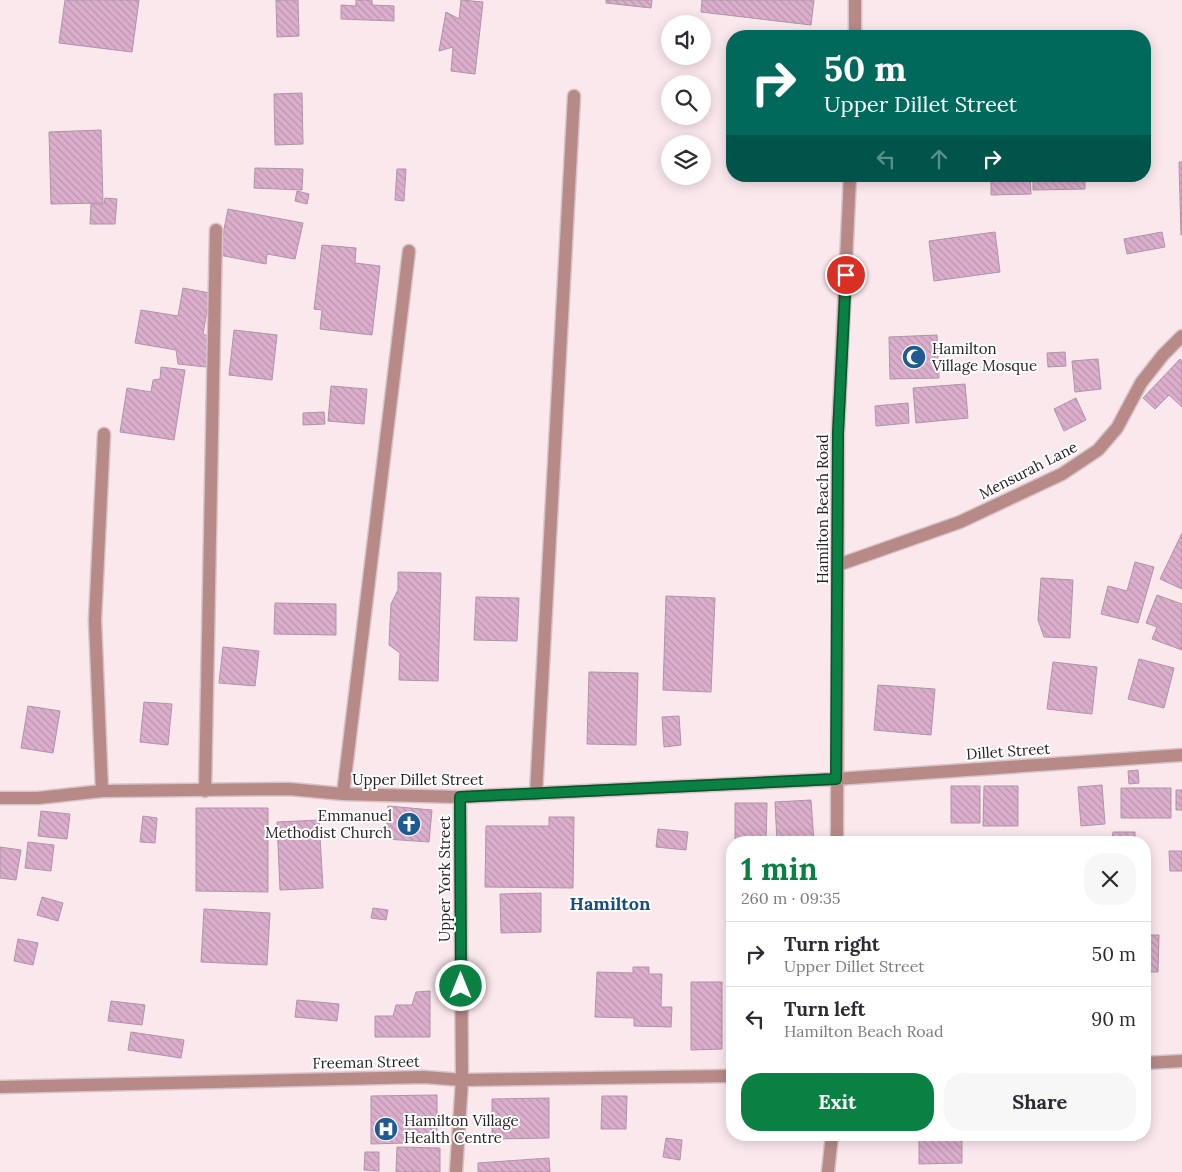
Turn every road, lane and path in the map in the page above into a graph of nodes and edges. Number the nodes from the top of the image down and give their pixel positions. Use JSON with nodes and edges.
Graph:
{"nodes":[{"id":1,"x":855,"y":0,"type":"edge"},
{"id":2,"x":855,"y":30,"type":"edge"},
{"id":3,"x":574,"y":96,"type":"dead end"},
{"id":4,"x":850,"y":182,"type":"edge"},
{"id":5,"x":216,"y":230,"type":"dead end"},
{"id":6,"x":409,"y":251,"type":"dead end"},
{"id":7,"x":1182,"y":336,"type":"edge"},
{"id":8,"x":104,"y":434,"type":"dead end"},
{"id":9,"x":838,"y":565,"type":"junction"},
{"id":10,"x":1181,"y":752,"type":"edge"},
{"id":11,"x":836,"y":779,"type":"junction"},
{"id":12,"x":205,"y":790,"type":"junction"},
{"id":13,"x":102,"y":791,"type":"junction"},
{"id":14,"x":343,"y":794,"type":"junction"},
{"id":15,"x":536,"y":794,"type":"junction"},
{"id":16,"x":460,"y":797,"type":"junction"},
{"id":17,"x":0,"y":798,"type":"edge"},
{"id":18,"x":837,"y":836,"type":"edge"},
{"id":19,"x":1182,"y":1062,"type":"edge"},
{"id":20,"x":1151,"y":1063,"type":"edge"},
{"id":21,"x":726,"y":1076,"type":"edge"},
{"id":22,"x":462,"y":1080,"type":"junction"},
{"id":23,"x":0,"y":1087,"type":"edge"},
{"id":24,"x":831,"y":1141,"type":"edge"},
{"id":25,"x":456,"y":1172,"type":"edge"},
{"id":26,"x":828,"y":1172,"type":"edge"}],
"edges":[{"from":1,"to":2,"type":"street"},
{"from":3,"to":15,"type":"street"},
{"from":4,"to":9,"type":"street","name":"Hamilton Beach Road"},
{"from":5,"to":12,"type":"street"},
{"from":6,"to":14,"type":"street"},
{"from":7,"to":9,"type":"street","name":"Mensurah Lane"},
{"from":8,"to":13,"type":"street"},
{"from":9,"to":11,"type":"street","name":"Hamilton Beach Road"},
{"from":10,"to":11,"type":"street","name":"Dillet Street"},
{"from":11,"to":15,"type":"street","name":"Upper Dillet Street"},
{"from":11,"to":18,"type":"street","name":"Hamilton Beach Road"},
{"from":12,"to":13,"type":"street","name":"Upper Dillet Street"},
{"from":12,"to":14,"type":"street","name":"Upper Dillet Street"},
{"from":13,"to":17,"type":"street","name":"Upper Dillet Street"},
{"from":14,"to":16,"type":"street","name":"Upper Dillet Street"},
{"from":15,"to":16,"type":"street","name":"Upper Dillet Street"},
{"from":16,"to":22,"type":"street","name":"Upper York Street"},
{"from":19,"to":20,"type":"street"},
{"from":21,"to":22,"type":"street","name":"Freeman Street"},
{"from":22,"to":23,"type":"street","name":"Freeman Street"},
{"from":22,"to":25,"type":"street","name":"Upper York Street"},
{"from":24,"to":26,"type":"street"}]}
